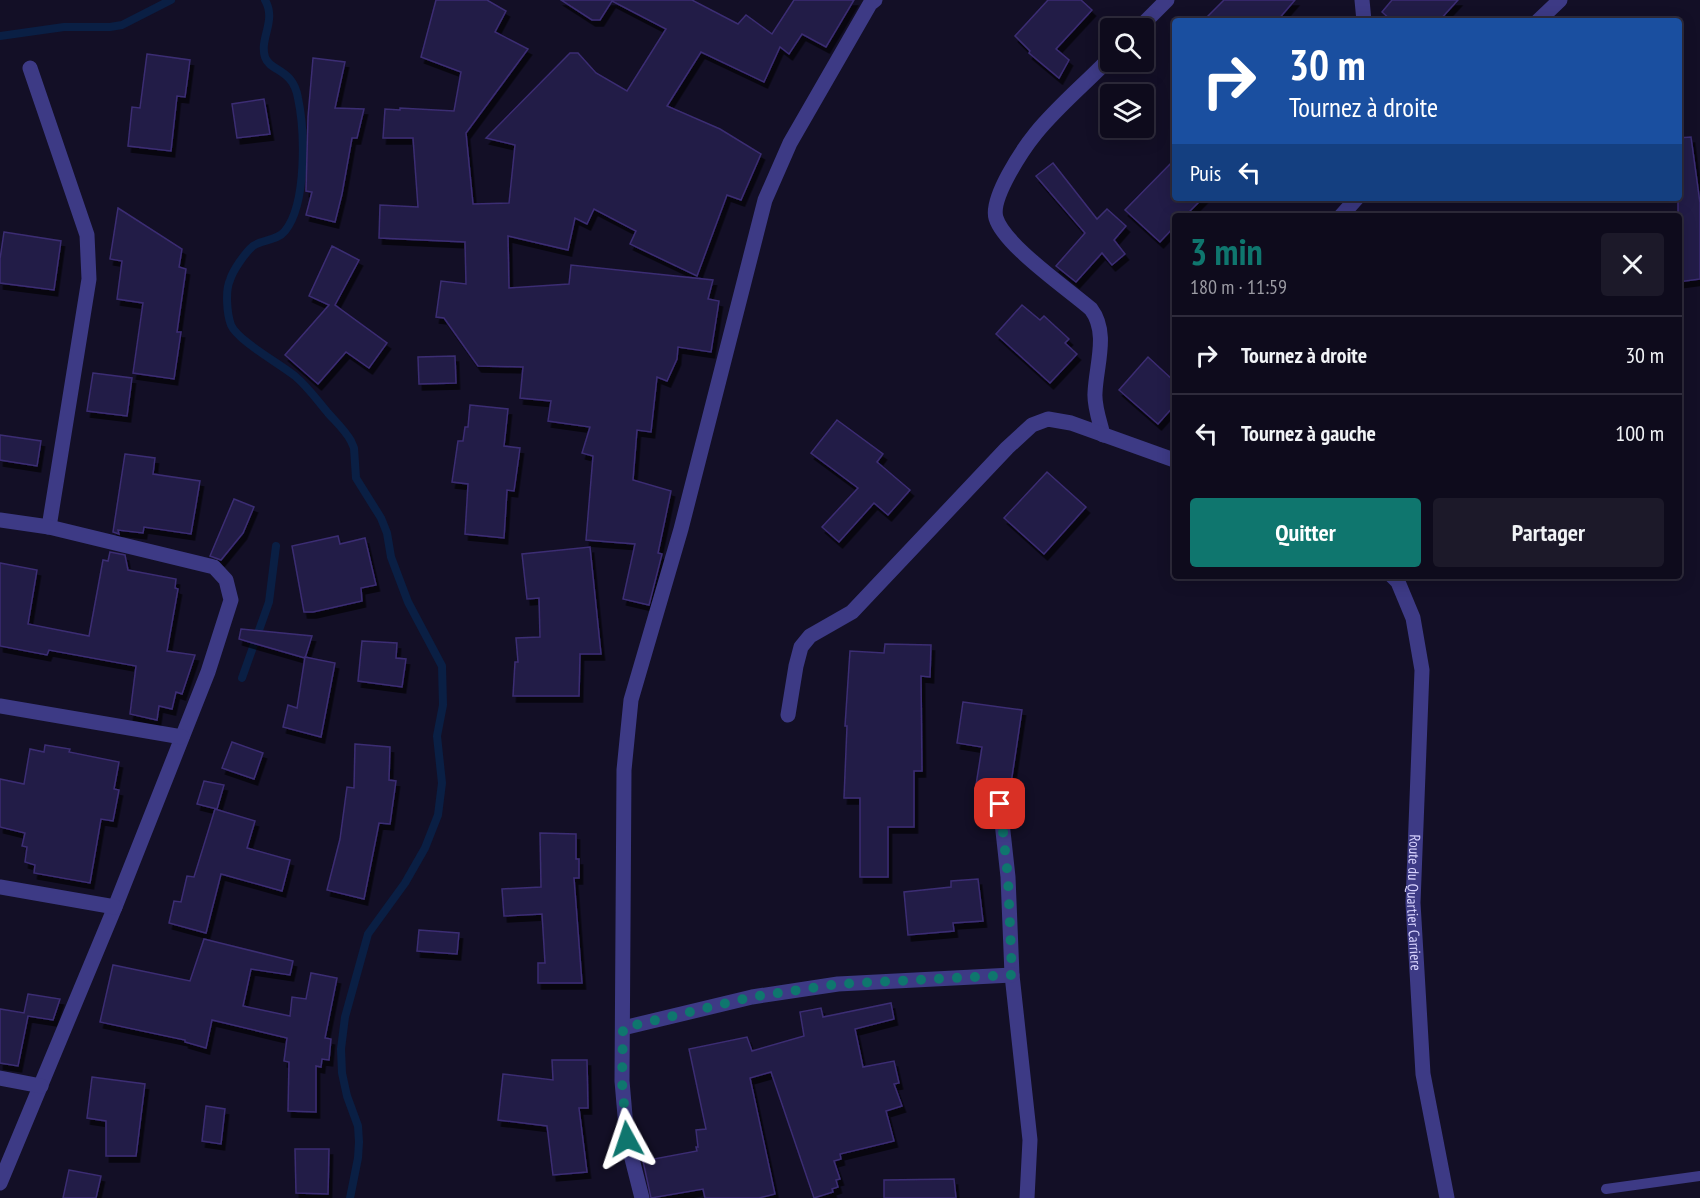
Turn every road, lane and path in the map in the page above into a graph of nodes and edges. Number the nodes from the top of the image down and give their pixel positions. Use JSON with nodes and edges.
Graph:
{"nodes":[{"id":1,"x":875,"y":0,"type":"edge"},
{"id":2,"x":1167,"y":0,"type":"edge"},
{"id":3,"x":1362,"y":0,"type":"edge"},
{"id":4,"x":1560,"y":0,"type":"edge"},
{"id":5,"x":1149,"y":18,"type":"edge"},
{"id":6,"x":1364,"y":18,"type":"edge"},
{"id":7,"x":1541,"y":18,"type":"edge"},
{"id":8,"x":30,"y":68,"type":"dead end"},
{"id":9,"x":1100,"y":68,"type":"edge"},
{"id":10,"x":1354,"y":201,"type":"edge"},
{"id":11,"x":1344,"y":213,"type":"edge"},
{"id":12,"x":1103,"y":435,"type":"junction"},
{"id":13,"x":1172,"y":459,"type":"edge"},
{"id":14,"x":0,"y":520,"type":"edge"},
{"id":15,"x":49,"y":527,"type":"junction"},
{"id":16,"x":1395,"y":579,"type":"edge"},
{"id":17,"x":0,"y":706,"type":"edge"},
{"id":18,"x":788,"y":715,"type":"dead end"},
{"id":19,"x":182,"y":737,"type":"junction"},
{"id":20,"x":1000,"y":804,"type":"dead end"},
{"id":21,"x":0,"y":887,"type":"edge"},
{"id":22,"x":115,"y":907,"type":"junction"},
{"id":23,"x":1012,"y":975,"type":"junction"},
{"id":24,"x":623,"y":1028,"type":"junction"},
{"id":25,"x":0,"y":1078,"type":"edge"},
{"id":26,"x":41,"y":1086,"type":"junction"},
{"id":27,"x":1700,"y":1176,"type":"edge"},
{"id":28,"x":0,"y":1183,"type":"edge"},
{"id":29,"x":1606,"y":1189,"type":"dead end"},
{"id":30,"x":642,"y":1198,"type":"edge"},
{"id":31,"x":1027,"y":1198,"type":"edge"},
{"id":32,"x":1447,"y":1198,"type":"edge"}],
"edges":[{"from":1,"to":24,"type":"street"},
{"from":2,"to":5,"type":"street"},
{"from":3,"to":6,"type":"street"},
{"from":4,"to":7,"type":"street"},
{"from":8,"to":15,"type":"street"},
{"from":9,"to":12,"type":"street"},
{"from":10,"to":11,"type":"street"},
{"from":12,"to":13,"type":"street"},
{"from":12,"to":18,"type":"street"},
{"from":14,"to":15,"type":"street"},
{"from":15,"to":19,"type":"street"},
{"from":16,"to":32,"type":"street","name":"Route du Quartier Carriere"},
{"from":17,"to":19,"type":"street"},
{"from":19,"to":22,"type":"street"},
{"from":20,"to":23,"type":"street"},
{"from":21,"to":22,"type":"street"},
{"from":22,"to":26,"type":"street"},
{"from":23,"to":24,"type":"street"},
{"from":23,"to":31,"type":"street"},
{"from":24,"to":30,"type":"street"},
{"from":25,"to":26,"type":"street"},
{"from":26,"to":28,"type":"street"},
{"from":27,"to":29,"type":"lane"}]}
